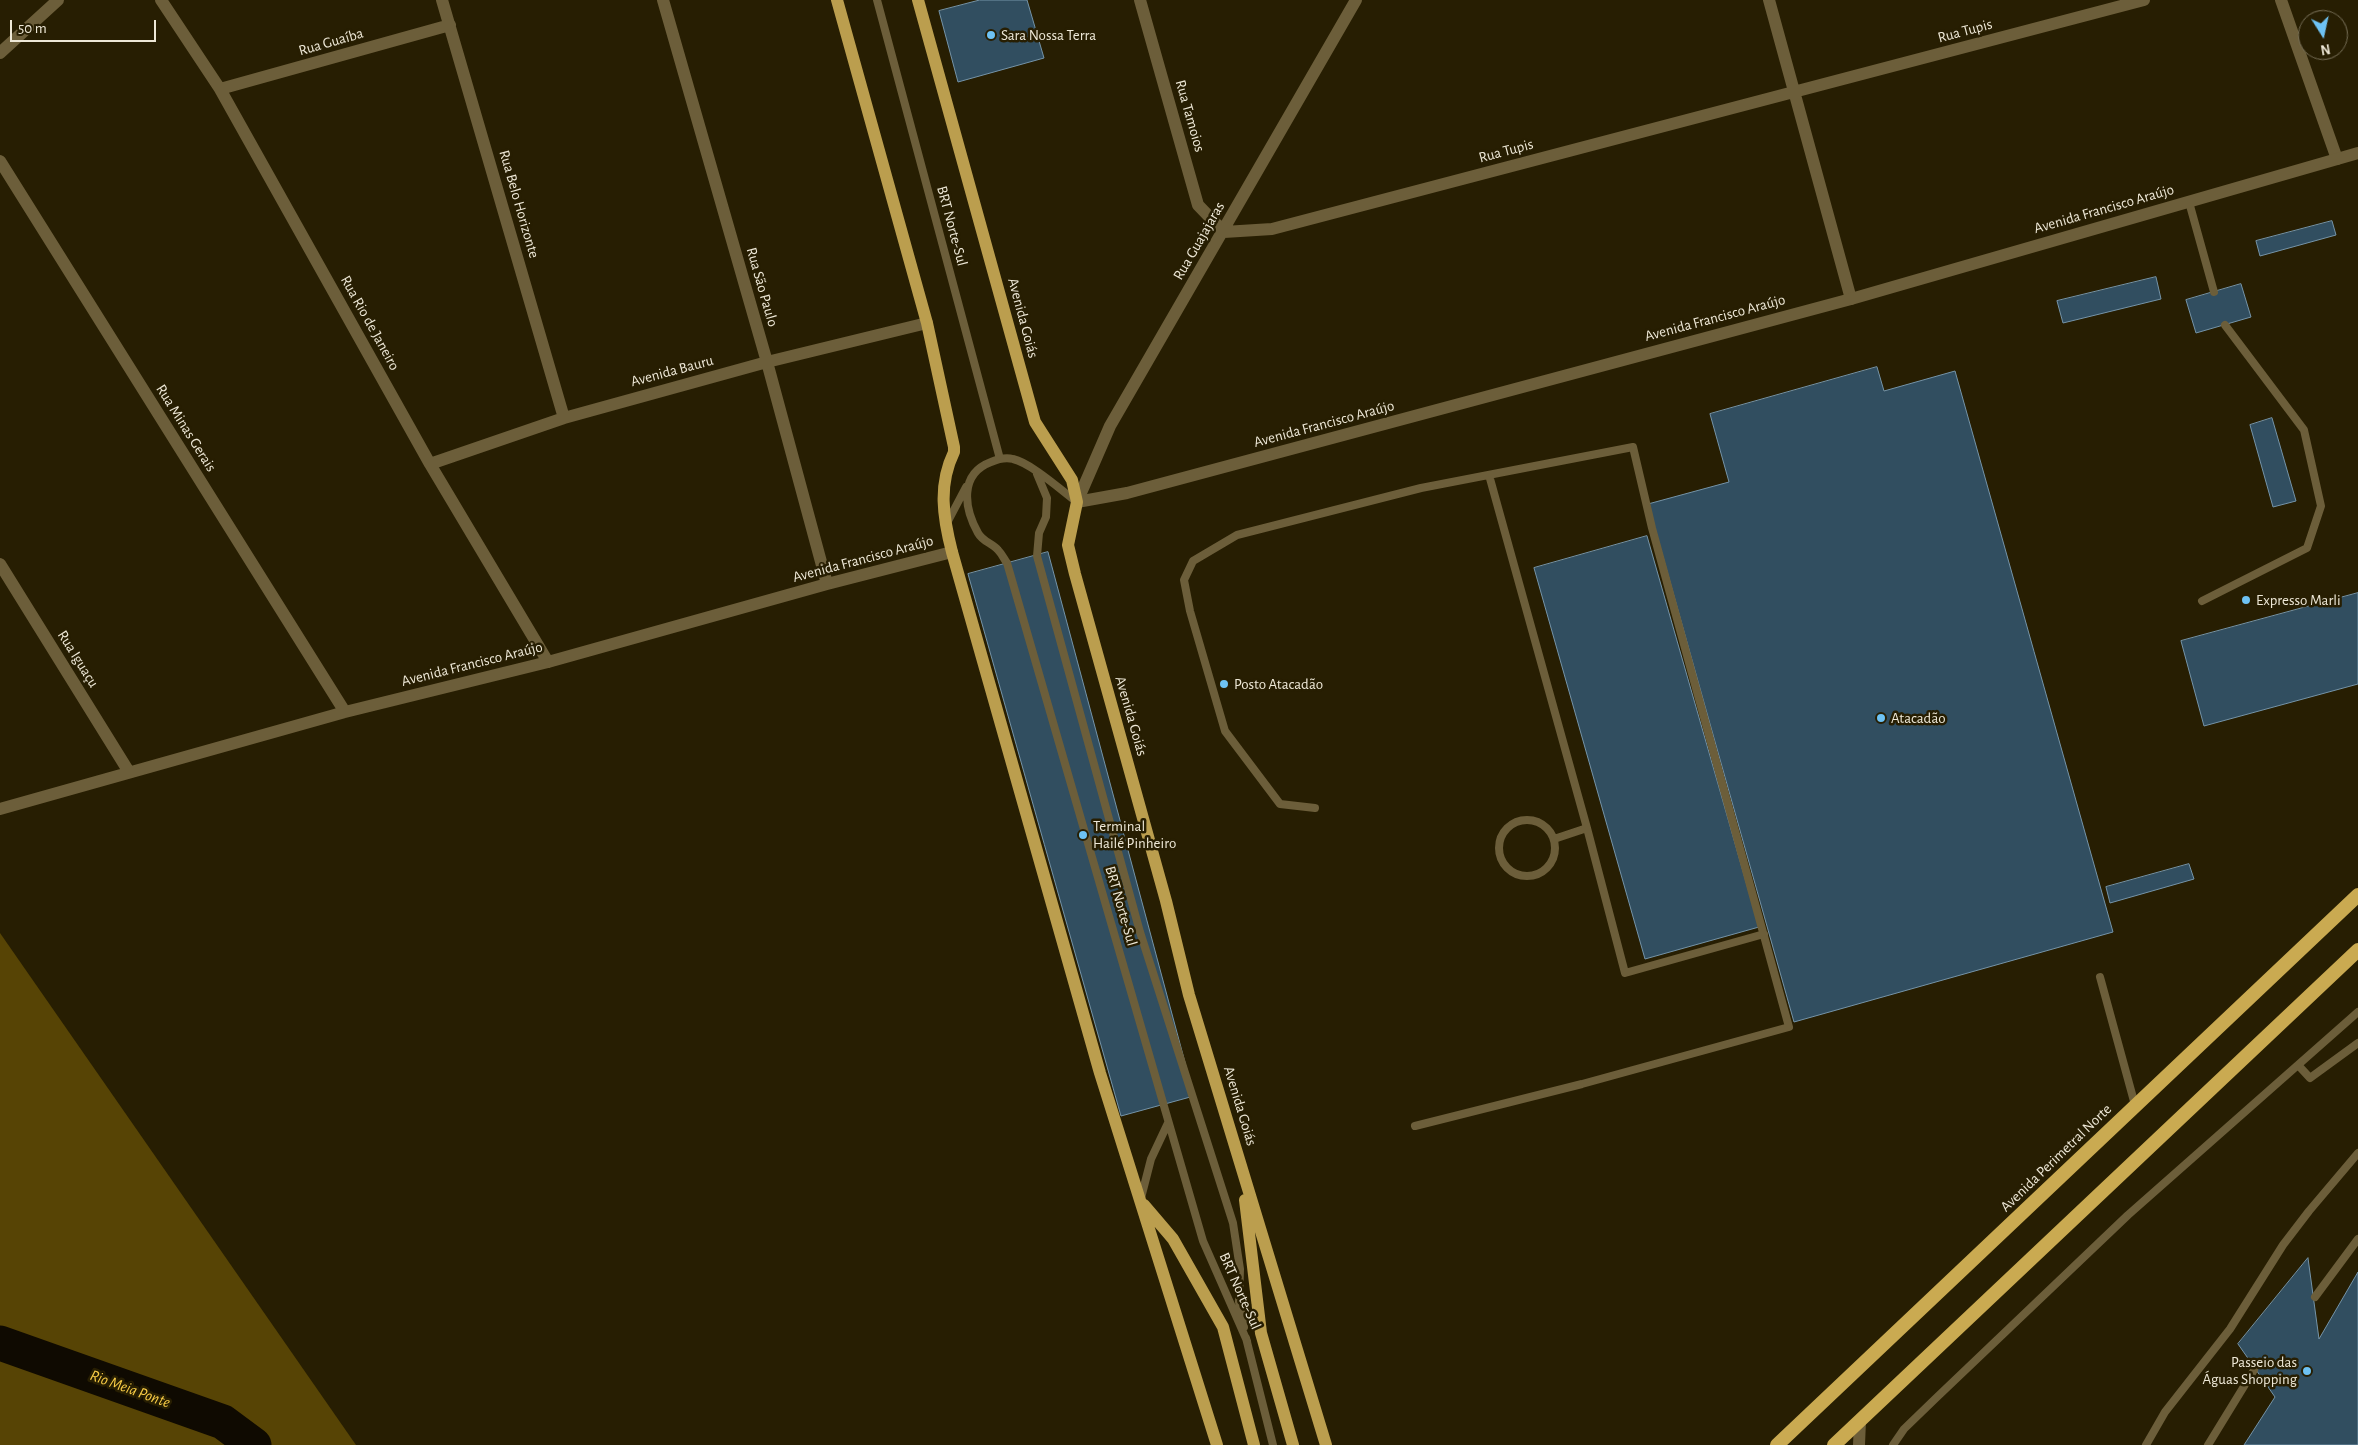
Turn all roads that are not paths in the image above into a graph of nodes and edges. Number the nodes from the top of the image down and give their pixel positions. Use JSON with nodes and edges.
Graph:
{"nodes":[{"id":1,"x":58,"y":0,"type":"edge"},
{"id":2,"x":161,"y":0,"type":"edge"},
{"id":3,"x":442,"y":0,"type":"edge"},
{"id":4,"x":664,"y":0,"type":"edge"},
{"id":5,"x":837,"y":0,"type":"edge"},
{"id":6,"x":877,"y":0,"type":"edge"},
{"id":7,"x":918,"y":0,"type":"edge"},
{"id":8,"x":1140,"y":0,"type":"edge"},
{"id":9,"x":1356,"y":0,"type":"edge"},
{"id":10,"x":1769,"y":0,"type":"edge"},
{"id":11,"x":2144,"y":0,"type":"edge"},
{"id":12,"x":2281,"y":0,"type":"edge"},
{"id":13,"x":450,"y":26,"type":"junction"},
{"id":14,"x":0,"y":53,"type":"edge"},
{"id":15,"x":220,"y":89,"type":"junction"},
{"id":16,"x":1794,"y":93,"type":"junction"},
{"id":17,"x":2358,"y":153,"type":"edge"},
{"id":18,"x":2337,"y":159,"type":"junction"},
{"id":19,"x":0,"y":161,"type":"edge"},
{"id":20,"x":2189,"y":202,"type":"junction"},
{"id":21,"x":1224,"y":232,"type":"junction"},
{"id":22,"x":2214,"y":292,"type":"dead end"},
{"id":23,"x":1851,"y":299,"type":"junction"},
{"id":24,"x":927,"y":322,"type":"junction"},
{"id":25,"x":2224,"y":325,"type":"dead end"},
{"id":26,"x":767,"y":362,"type":"junction"},
{"id":27,"x":564,"y":418,"type":"junction"},
{"id":28,"x":1000,"y":459,"type":"junction"},
{"id":29,"x":430,"y":464,"type":"junction"},
{"id":30,"x":1037,"y":473,"type":"junction"},
{"id":31,"x":1489,"y":475,"type":"junction"},
{"id":32,"x":970,"y":481,"type":"junction"},
{"id":33,"x":1077,"y":502,"type":"junction"},
{"id":34,"x":946,"y":527,"type":"junction"},
{"id":35,"x":952,"y":552,"type":"junction"},
{"id":36,"x":0,"y":564,"type":"edge"},
{"id":37,"x":827,"y":584,"type":"junction"},
{"id":38,"x":2202,"y":601,"type":"dead end"},
{"id":39,"x":548,"y":662,"type":"junction"},
{"id":40,"x":345,"y":712,"type":"junction"},
{"id":41,"x":129,"y":772,"type":"junction"},
{"id":42,"x":1315,"y":808,"type":"dead end"},
{"id":43,"x":0,"y":809,"type":"edge"},
{"id":44,"x":1587,"y":828,"type":"junction"},
{"id":45,"x":1554,"y":840,"type":"junction"},
{"id":46,"x":2358,"y":895,"type":"edge"},
{"id":47,"x":1764,"y":934,"type":"junction"},
{"id":48,"x":2358,"y":950,"type":"edge"},
{"id":49,"x":2100,"y":977,"type":"dead end"},
{"id":50,"x":2358,"y":1012,"type":"edge"},
{"id":51,"x":2358,"y":1043,"type":"edge"},
{"id":52,"x":2298,"y":1065,"type":"junction"},
{"id":53,"x":2135,"y":1105,"type":"junction"},
{"id":54,"x":1168,"y":1123,"type":"junction"},
{"id":55,"x":1415,"y":1126,"type":"dead end"},
{"id":56,"x":2358,"y":1153,"type":"edge"},
{"id":57,"x":1241,"y":1168,"type":"junction"},
{"id":58,"x":1140,"y":1201,"type":"junction"},
{"id":59,"x":2358,"y":1239,"type":"edge"},
{"id":60,"x":2315,"y":1297,"type":"dead end"},
{"id":61,"x":1247,"y":1341,"type":"junction"},
{"id":62,"x":2254,"y":1370,"type":"dead end"},
{"id":63,"x":1860,"y":1421,"type":"junction"},
{"id":64,"x":1218,"y":1445,"type":"edge"},
{"id":65,"x":1254,"y":1445,"type":"edge"},
{"id":66,"x":1273,"y":1445,"type":"edge"},
{"id":67,"x":1293,"y":1445,"type":"edge"},
{"id":68,"x":1326,"y":1445,"type":"edge"},
{"id":69,"x":1777,"y":1445,"type":"edge"},
{"id":70,"x":1834,"y":1445,"type":"edge"},
{"id":71,"x":1859,"y":1445,"type":"edge"},
{"id":72,"x":1893,"y":1445,"type":"edge"},
{"id":73,"x":2146,"y":1445,"type":"edge"},
{"id":74,"x":2208,"y":1445,"type":"edge"}],
"edges":[{"from":1,"to":14,"type":"street"},
{"from":2,"to":15,"type":"street","name":"Rua Rio de Janeiro"},
{"from":3,"to":13,"type":"street","name":"Rua Belo Horizonte"},
{"from":4,"to":26,"type":"street","name":"Rua São Paulo"},
{"from":5,"to":24,"type":"main road"},
{"from":6,"to":28,"type":"lane","name":"BRT Norte-Sul"},
{"from":7,"to":33,"type":"main road","name":"Avenida Goiás"},
{"from":8,"to":21,"type":"street","name":"Rua Tamoios"},
{"from":9,"to":21,"type":"street","name":"Rua Guajajaras"},
{"from":10,"to":16,"type":"street"},
{"from":11,"to":16,"type":"street","name":"Rua Tupis"},
{"from":12,"to":18,"type":"street"},
{"from":13,"to":15,"type":"street","name":"Rua Guaíba"},
{"from":13,"to":27,"type":"street","name":"Rua Belo Horizonte"},
{"from":15,"to":29,"type":"street","name":"Rua Rio de Janeiro"},
{"from":16,"to":21,"type":"street","name":"Rua Tupis"},
{"from":16,"to":23,"type":"street"},
{"from":17,"to":18,"type":"street","name":"Avenida Francisco Araújo"},
{"from":18,"to":20,"type":"street","name":"Avenida Francisco Araújo"},
{"from":19,"to":40,"type":"street","name":"Rua Minas Gerais"},
{"from":20,"to":22,"type":"lane"},
{"from":20,"to":23,"type":"street","name":"Avenida Francisco Araújo"},
{"from":21,"to":33,"type":"street","name":"Rua Guajajaras"},
{"from":23,"to":33,"type":"street","name":"Avenida Francisco Araújo"},
{"from":24,"to":26,"type":"street","name":"Avenida Bauru"},
{"from":24,"to":34,"type":"main road"},
{"from":25,"to":38,"type":"lane"},
{"from":26,"to":27,"type":"street","name":"Avenida Bauru"},
{"from":26,"to":37,"type":"street","name":"Rua São Paulo"},
{"from":27,"to":29,"type":"street","name":"Avenida Bauru"},
{"from":28,"to":30,"type":"lane"},
{"from":28,"to":32,"type":"lane"},
{"from":29,"to":39,"type":"street","name":"Rua Rio de Janeiro"},
{"from":30,"to":33,"type":"lane"},
{"from":30,"to":61,"type":"lane","name":"BRT Norte-Sul"},
{"from":31,"to":42,"type":"lane"},
{"from":31,"to":44,"type":"lane"},
{"from":31,"to":47,"type":"lane"},
{"from":32,"to":34,"type":"lane"},
{"from":32,"to":54,"type":"lane","name":"BRT Norte-Sul"},
{"from":33,"to":57,"type":"main road","name":"Avenida Goiás"},
{"from":34,"to":35,"type":"main road"},
{"from":35,"to":37,"type":"street","name":"Avenida Francisco Araújo"},
{"from":35,"to":58,"type":"main road"},
{"from":36,"to":41,"type":"street","name":"Rua Iguaçu"},
{"from":37,"to":39,"type":"street","name":"Avenida Francisco Araújo"},
{"from":39,"to":40,"type":"street","name":"Avenida Francisco Araújo"},
{"from":40,"to":41,"type":"street","name":"Avenida Francisco Araújo"},
{"from":41,"to":43,"type":"street","name":"Avenida Francisco Araújo"},
{"from":44,"to":45,"type":"lane"},
{"from":44,"to":47,"type":"lane"},
{"from":45,"to":45,"type":"lane"},
{"from":46,"to":53,"type":"highway","name":"Avenida Perimetral Norte"},
{"from":47,"to":55,"type":"lane"},
{"from":48,"to":63,"type":"highway"},
{"from":49,"to":53,"type":"lane"},
{"from":50,"to":52,"type":"lane"},
{"from":51,"to":52,"type":"lane"},
{"from":52,"to":72,"type":"lane"},
{"from":53,"to":69,"type":"highway","name":"Avenida Perimetral Norte"},
{"from":54,"to":58,"type":"lane"},
{"from":54,"to":61,"type":"lane","name":"BRT Norte-Sul"},
{"from":56,"to":73,"type":"lane"},
{"from":57,"to":67,"type":"main road"},
{"from":57,"to":68,"type":"main road","name":"Avenida Goiás"},
{"from":58,"to":64,"type":"main road"},
{"from":58,"to":65,"type":"main road"},
{"from":59,"to":60,"type":"lane"},
{"from":61,"to":66,"type":"lane"},
{"from":62,"to":74,"type":"lane"},
{"from":63,"to":70,"type":"highway"},
{"from":63,"to":71,"type":"street"}]}
